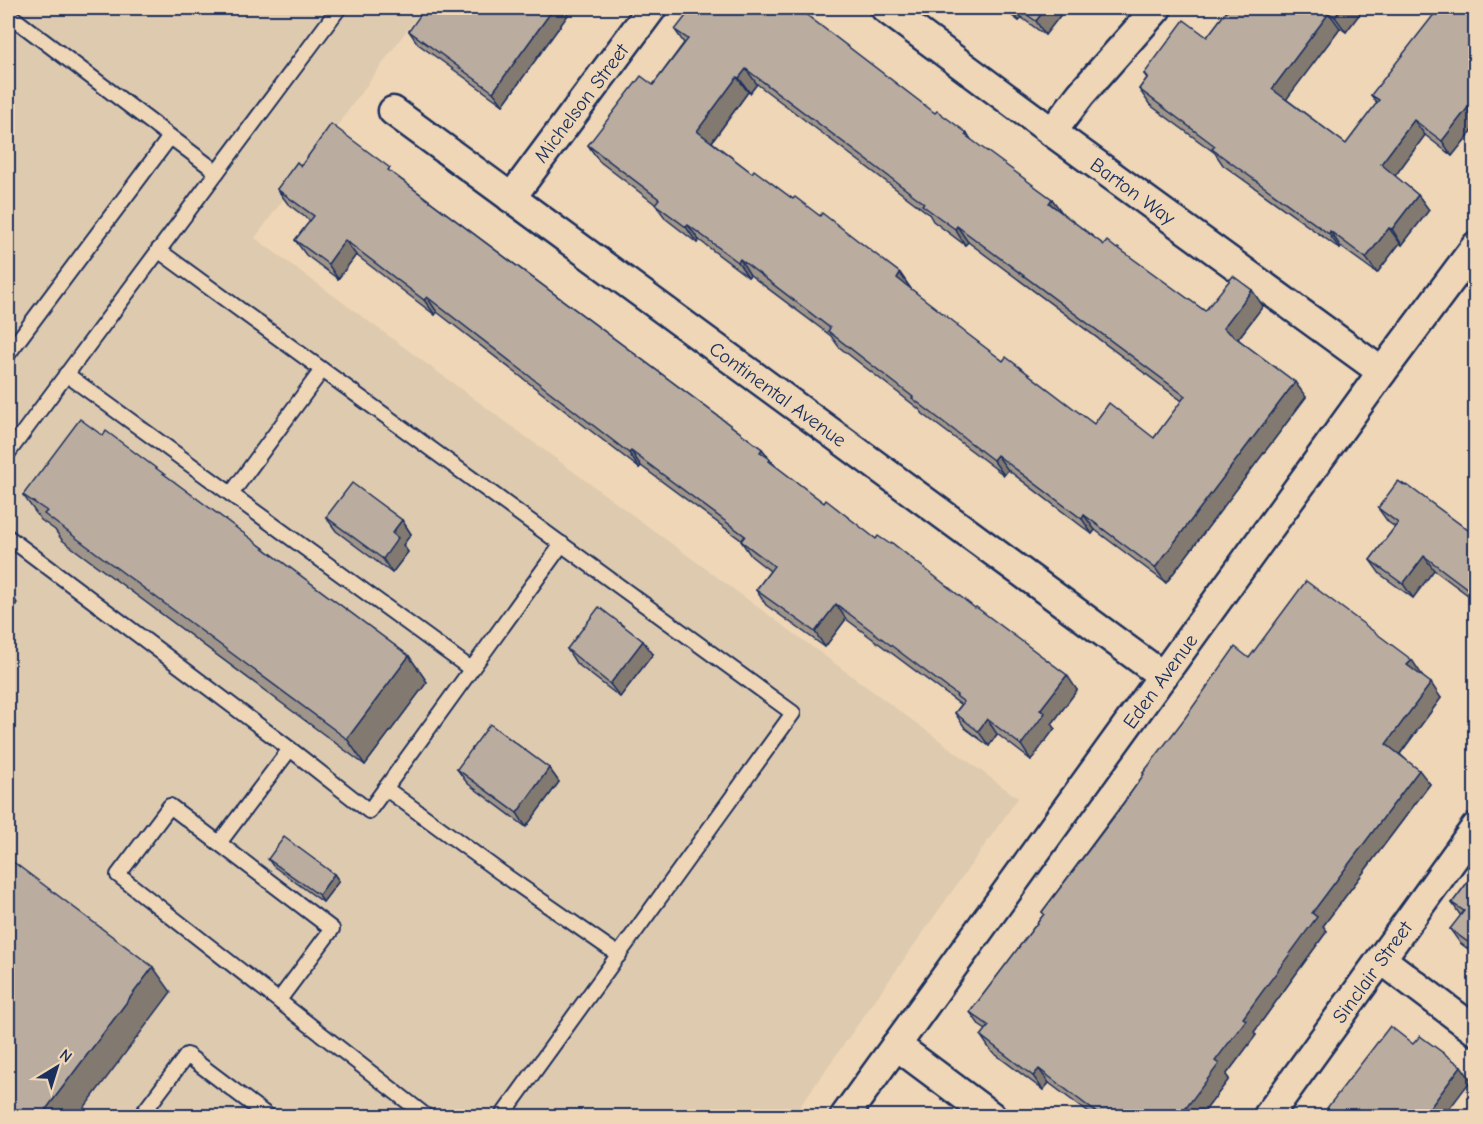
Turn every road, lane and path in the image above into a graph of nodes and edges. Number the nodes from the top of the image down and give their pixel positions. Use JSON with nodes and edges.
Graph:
{"nodes":[{"id":1,"x":339,"y":8,"type":"edge"},
{"id":2,"x":652,"y":8,"type":"edge"},
{"id":3,"x":885,"y":8,"type":"edge"},
{"id":4,"x":1157,"y":8,"type":"edge"},
{"id":5,"x":8,"y":14,"type":"edge"},
{"id":6,"x":393,"y":111,"type":"dead end"},
{"id":7,"x":1052,"y":132,"type":"junction"},
{"id":8,"x":170,"y":136,"type":"junction"},
{"id":9,"x":217,"y":172,"type":"junction"},
{"id":10,"x":511,"y":198,"type":"junction"},
{"id":11,"x":1476,"y":246,"type":"edge"},
{"id":12,"x":158,"y":250,"type":"junction"},
{"id":13,"x":8,"y":354,"type":"edge"},
{"id":14,"x":322,"y":370,"type":"junction"},
{"id":15,"x":1382,"y":372,"type":"junction"},
{"id":16,"x":66,"y":374,"type":"junction"},
{"id":17,"x":8,"y":453,"type":"edge"},
{"id":18,"x":231,"y":494,"type":"junction"},
{"id":19,"x":8,"y":537,"type":"edge"},
{"id":20,"x":562,"y":544,"type":"junction"},
{"id":21,"x":471,"y":669,"type":"junction"},
{"id":22,"x":1164,"y":676,"type":"junction"},
{"id":23,"x":290,"y":749,"type":"junction"},
{"id":24,"x":385,"y":788,"type":"junction"},
{"id":25,"x":1476,"y":826,"type":"edge"},
{"id":26,"x":219,"y":843,"type":"junction"},
{"id":27,"x":619,"y":955,"type":"junction"},
{"id":28,"x":1381,"y":959,"type":"junction"},
{"id":29,"x":279,"y":1000,"type":"junction"},
{"id":30,"x":1476,"y":1031,"type":"edge"},
{"id":31,"x":896,"y":1045,"type":"junction"},
{"id":32,"x":141,"y":1116,"type":"edge"},
{"id":33,"x":268,"y":1116,"type":"edge"},
{"id":34,"x":426,"y":1116,"type":"edge"},
{"id":35,"x":502,"y":1116,"type":"edge"},
{"id":36,"x":845,"y":1116,"type":"edge"},
{"id":37,"x":991,"y":1116,"type":"edge"},
{"id":38,"x":1268,"y":1116,"type":"edge"}],
"edges":[{"from":1,"to":9,"type":"lane"},
{"from":2,"to":10,"type":"street","name":"Michelson Street"},
{"from":3,"to":7,"type":"street","name":"Barton Way"},
{"from":4,"to":7,"type":"street"},
{"from":5,"to":8,"type":"lane"},
{"from":6,"to":10,"type":"street","name":"Continental Avenue"},
{"from":7,"to":15,"type":"street","name":"Barton Way"},
{"from":8,"to":9,"type":"lane"},
{"from":8,"to":13,"type":"lane"},
{"from":9,"to":12,"type":"lane"},
{"from":10,"to":22,"type":"street","name":"Continental Avenue"},
{"from":11,"to":15,"type":"street","name":"Eden Avenue"},
{"from":12,"to":14,"type":"lane"},
{"from":12,"to":16,"type":"lane"},
{"from":14,"to":18,"type":"lane"},
{"from":14,"to":20,"type":"lane"},
{"from":15,"to":22,"type":"street","name":"Eden Avenue"},
{"from":16,"to":17,"type":"lane"},
{"from":16,"to":18,"type":"lane"},
{"from":18,"to":21,"type":"lane"},
{"from":19,"to":23,"type":"lane"},
{"from":20,"to":21,"type":"lane"},
{"from":20,"to":27,"type":"lane"},
{"from":21,"to":24,"type":"lane"},
{"from":22,"to":31,"type":"street","name":"Eden Avenue"},
{"from":23,"to":24,"type":"lane"},
{"from":23,"to":26,"type":"lane"},
{"from":24,"to":27,"type":"lane"},
{"from":25,"to":28,"type":"street","name":"Sinclair Street"},
{"from":26,"to":29,"type":"lane"},
{"from":26,"to":29,"type":"lane"},
{"from":27,"to":35,"type":"lane"},
{"from":28,"to":30,"type":"street"},
{"from":28,"to":38,"type":"street","name":"Sinclair Street"},
{"from":29,"to":34,"type":"lane"},
{"from":31,"to":36,"type":"street","name":"Eden Avenue"},
{"from":31,"to":37,"type":"street"},
{"from":32,"to":33,"type":"lane"}]}
